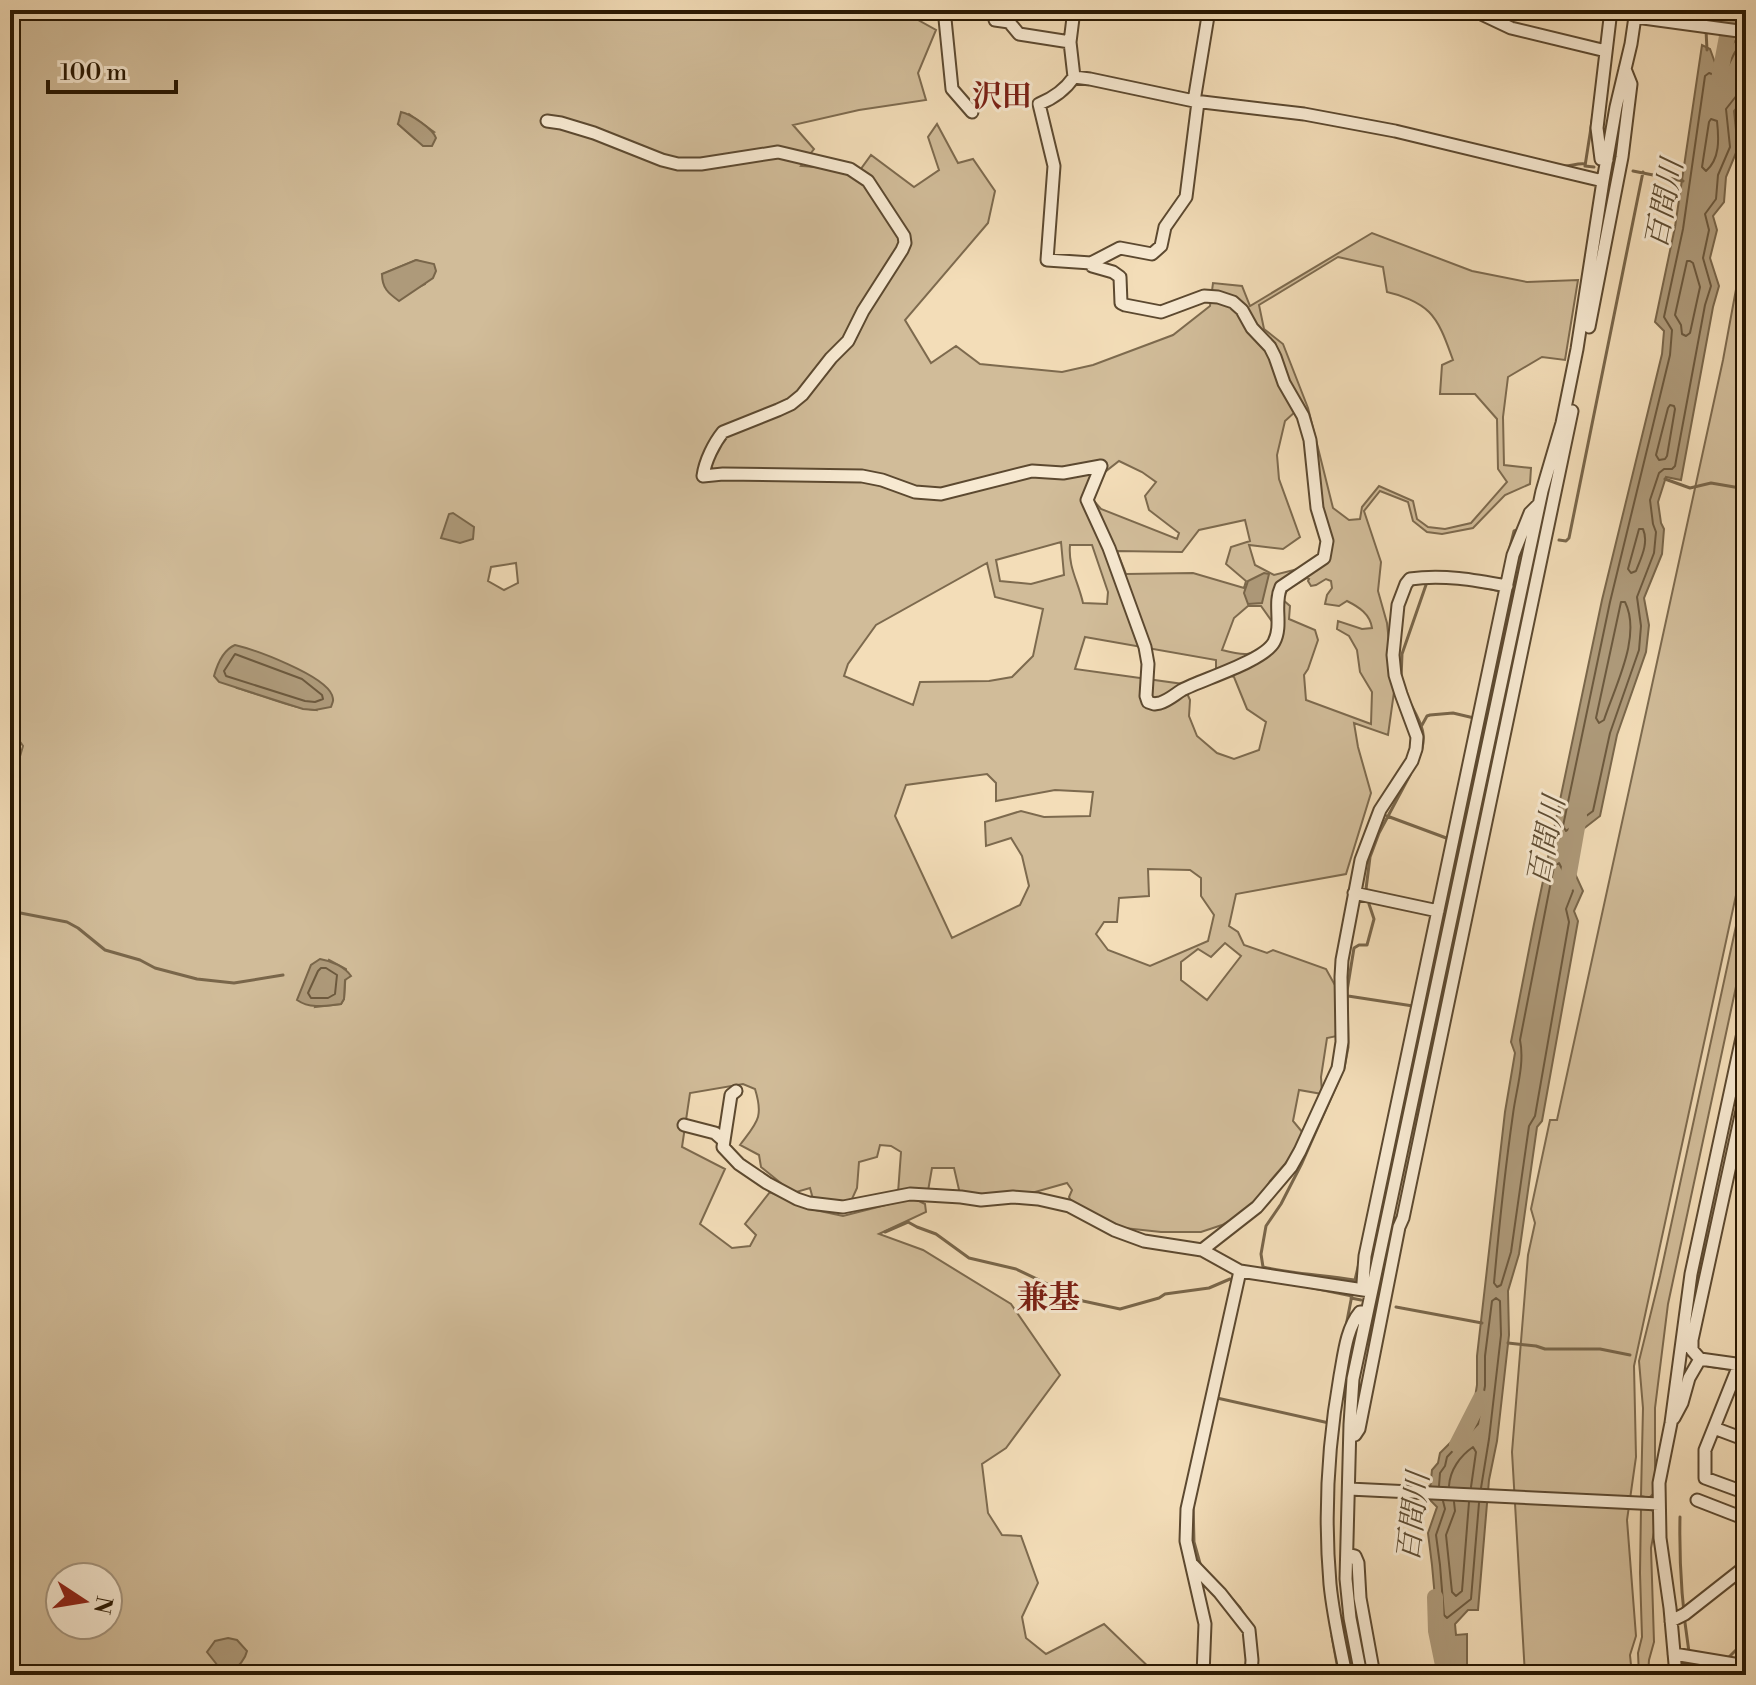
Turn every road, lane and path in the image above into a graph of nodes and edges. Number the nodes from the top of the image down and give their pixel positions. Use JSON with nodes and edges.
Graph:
{"nodes":[{"id":1,"x":941,"y":10,"type":"edge"},
{"id":2,"x":996,"y":10,"type":"edge"},
{"id":3,"x":1074,"y":10,"type":"edge"},
{"id":4,"x":1209,"y":10,"type":"edge"},
{"id":5,"x":1473,"y":10,"type":"edge"},
{"id":6,"x":1611,"y":10,"type":"edge"},
{"id":7,"x":1639,"y":15,"type":"edge"},
{"id":8,"x":1746,"y":32,"type":"edge"},
{"id":9,"x":1070,"y":42,"type":"junction"},
{"id":10,"x":1603,"y":50,"type":"junction"},
{"id":11,"x":1625,"y":68,"type":"junction"},
{"id":12,"x":1074,"y":77,"type":"junction"},
{"id":13,"x":1196,"y":101,"type":"junction"},
{"id":14,"x":972,"y":112,"type":"dead end"},
{"id":15,"x":547,"y":121,"type":"dead end"},
{"id":16,"x":1607,"y":160,"type":"junction"},
{"id":17,"x":1603,"y":181,"type":"junction"},
{"id":18,"x":1091,"y":263,"type":"junction"},
{"id":19,"x":1539,"y":504,"type":"junction"},
{"id":20,"x":1504,"y":585,"type":"junction"},
{"id":21,"x":1354,"y":893,"type":"junction"},
{"id":22,"x":1435,"y":910,"type":"junction"},
{"id":23,"x":1746,"y":1019,"type":"edge"},
{"id":24,"x":736,"y":1091,"type":"dead end"},
{"id":25,"x":1746,"y":1092,"type":"edge"},
{"id":26,"x":684,"y":1125,"type":"dead end"},
{"id":27,"x":723,"y":1140,"type":"junction"},
{"id":28,"x":1202,"y":1250,"type":"junction"},
{"id":29,"x":1240,"y":1271,"type":"junction"},
{"id":30,"x":1369,"y":1290,"type":"junction"},
{"id":31,"x":1366,"y":1312,"type":"junction"},
{"id":32,"x":1692,"y":1340,"type":"junction"},
{"id":33,"x":1681,"y":1349,"type":"junction"},
{"id":34,"x":1700,"y":1359,"type":"junction"},
{"id":35,"x":1740,"y":1368,"type":"edge"},
{"id":36,"x":1671,"y":1423,"type":"junction"},
{"id":37,"x":1714,"y":1428,"type":"junction"},
{"id":38,"x":1350,"y":1436,"type":"junction"},
{"id":39,"x":1746,"y":1440,"type":"edge"},
{"id":40,"x":1355,"y":1489,"type":"junction"},
{"id":41,"x":1746,"y":1493,"type":"edge"},
{"id":42,"x":1697,"y":1500,"type":"dead end"},
{"id":43,"x":1655,"y":1504,"type":"junction"},
{"id":44,"x":1746,"y":1519,"type":"edge"},
{"id":45,"x":1347,"y":1554,"type":"junction"},
{"id":46,"x":1191,"y":1562,"type":"junction"},
{"id":47,"x":1746,"y":1566,"type":"edge"},
{"id":48,"x":1679,"y":1617,"type":"junction"},
{"id":49,"x":1674,"y":1658,"type":"junction"},
{"id":50,"x":1744,"y":1669,"type":"edge"},
{"id":51,"x":1203,"y":1675,"type":"edge"},
{"id":52,"x":1251,"y":1675,"type":"edge"},
{"id":53,"x":1346,"y":1675,"type":"edge"},
{"id":54,"x":1361,"y":1675,"type":"edge"},
{"id":55,"x":1374,"y":1675,"type":"edge"},
{"id":56,"x":1676,"y":1675,"type":"edge"},
{"id":57,"x":1684,"y":1675,"type":"edge"}],
"edges":[{"from":1,"to":14,"type":"street"},
{"from":2,"to":9,"type":"street"},
{"from":3,"to":9,"type":"street"},
{"from":4,"to":13,"type":"street"},
{"from":5,"to":10,"type":"street"},
{"from":6,"to":10,"type":"street"},
{"from":7,"to":8,"type":"street"},
{"from":7,"to":11,"type":"street"},
{"from":9,"to":12,"type":"street"},
{"from":10,"to":16,"type":"street"},
{"from":11,"to":16,"type":"street"},
{"from":11,"to":38,"type":"street"},
{"from":12,"to":13,"type":"street"},
{"from":12,"to":18,"type":"street"},
{"from":13,"to":17,"type":"street"},
{"from":13,"to":18,"type":"street"},
{"from":15,"to":18,"type":"street"},
{"from":16,"to":17,"type":"street"},
{"from":17,"to":19,"type":"street"},
{"from":19,"to":20,"type":"street"},
{"from":19,"to":30,"type":"street"},
{"from":20,"to":21,"type":"street"},
{"from":20,"to":22,"type":"street"},
{"from":21,"to":22,"type":"street"},
{"from":21,"to":28,"type":"street"},
{"from":22,"to":30,"type":"street"},
{"from":23,"to":33,"type":"street"},
{"from":24,"to":27,"type":"street"},
{"from":25,"to":32,"type":"street"},
{"from":26,"to":27,"type":"street"},
{"from":27,"to":28,"type":"street"},
{"from":28,"to":29,"type":"street"},
{"from":29,"to":30,"type":"street"},
{"from":29,"to":46,"type":"street"},
{"from":30,"to":31,"type":"street"},
{"from":31,"to":38,"type":"street"},
{"from":31,"to":53,"type":"street"},
{"from":32,"to":33,"type":"street"},
{"from":32,"to":34,"type":"street"},
{"from":33,"to":36,"type":"street"},
{"from":34,"to":35,"type":"street"},
{"from":34,"to":36,"type":"street"},
{"from":35,"to":37,"type":"street"},
{"from":36,"to":43,"type":"street"},
{"from":37,"to":39,"type":"street"},
{"from":37,"to":41,"type":"street"},
{"from":38,"to":40,"type":"street"},
{"from":40,"to":43,"type":"street"},
{"from":40,"to":45,"type":"street"},
{"from":42,"to":44,"type":"street"},
{"from":43,"to":48,"type":"street"},
{"from":45,"to":54,"type":"street"},
{"from":45,"to":55,"type":"street"},
{"from":46,"to":51,"type":"street"},
{"from":46,"to":52,"type":"street"},
{"from":47,"to":48,"type":"street"},
{"from":48,"to":49,"type":"street"},
{"from":49,"to":50,"type":"street"},
{"from":49,"to":56,"type":"street"},
{"from":49,"to":57,"type":"street"}]}
